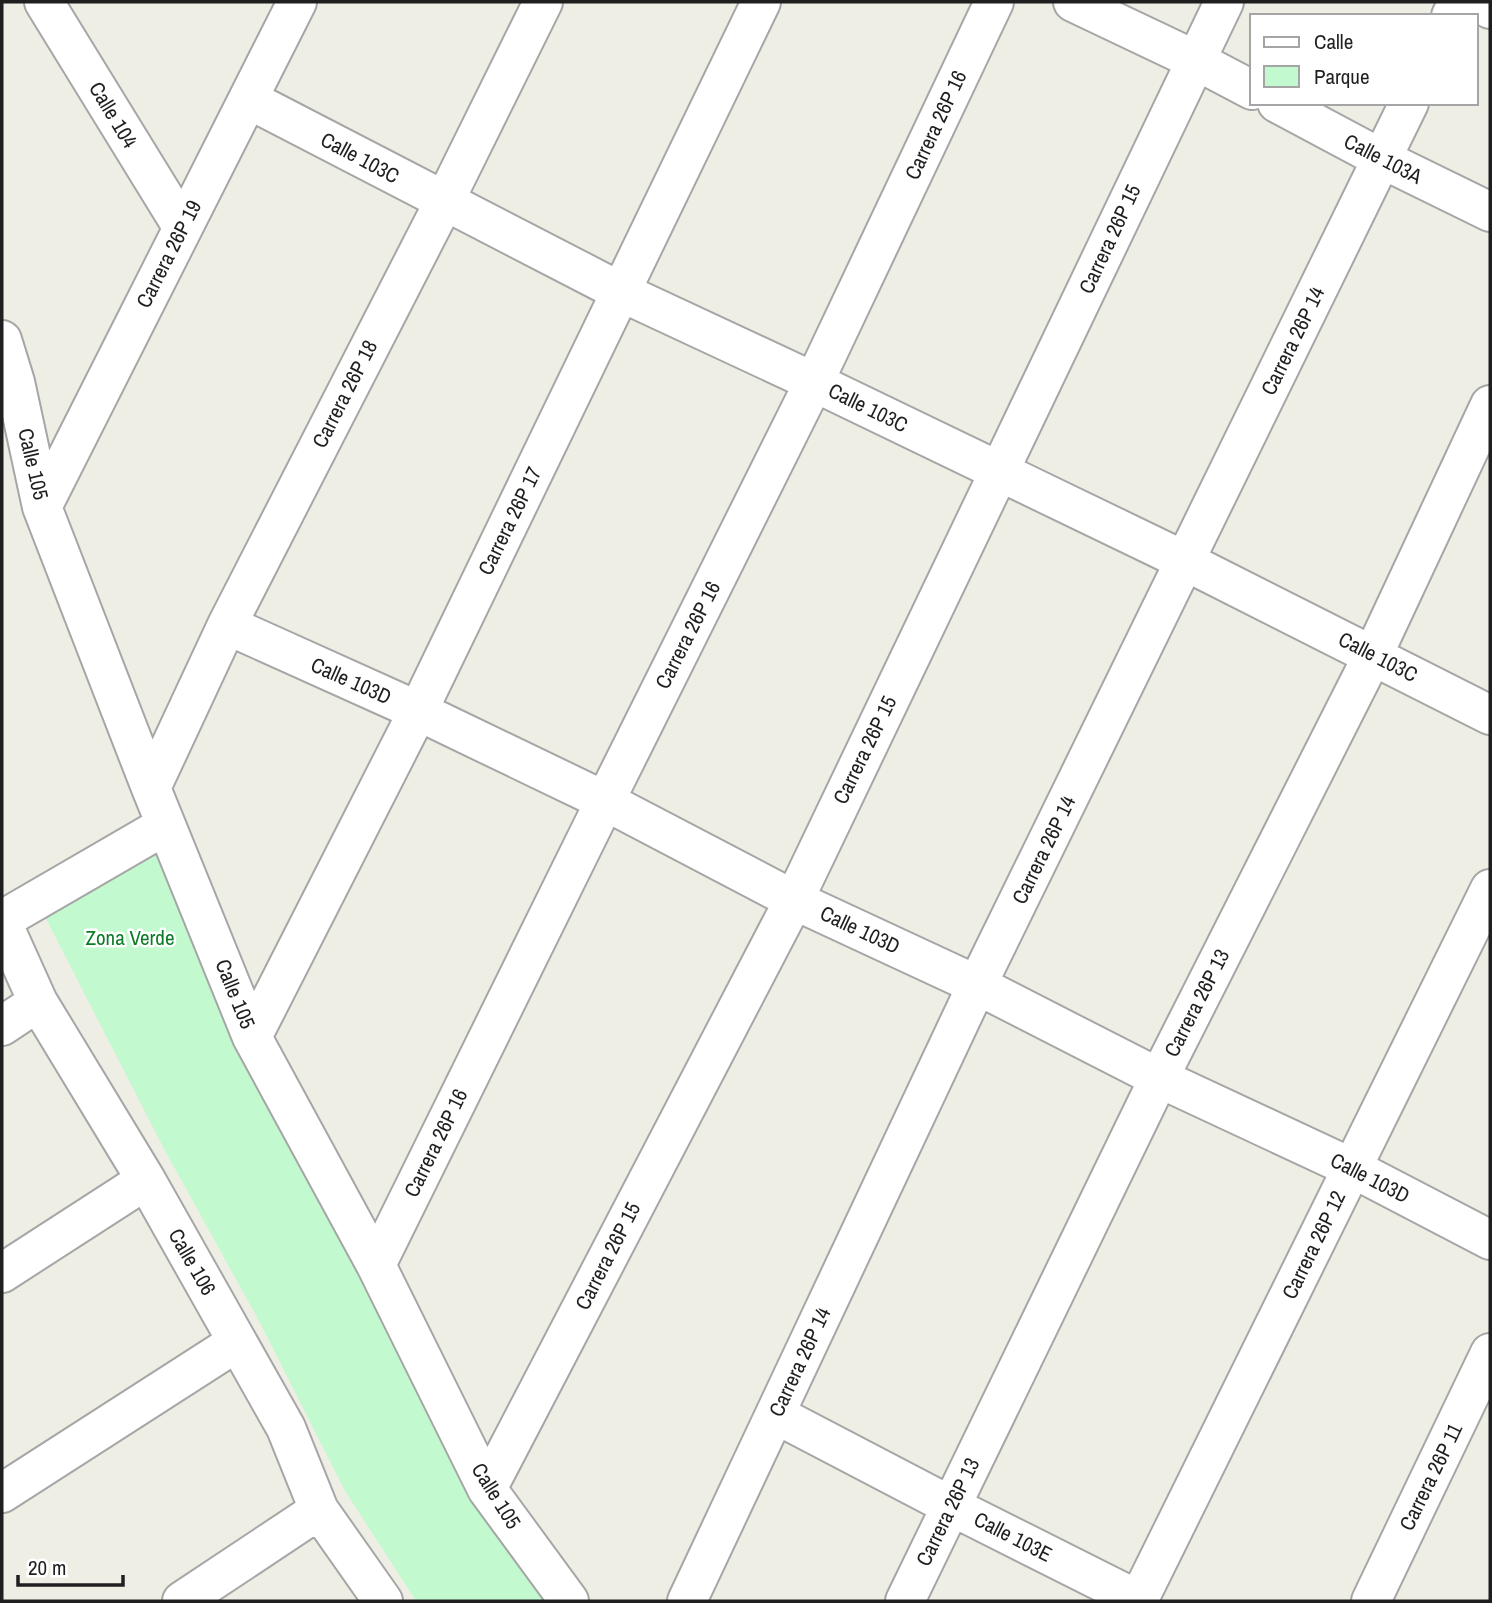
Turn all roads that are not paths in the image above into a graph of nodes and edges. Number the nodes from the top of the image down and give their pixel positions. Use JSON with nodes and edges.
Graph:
{"nodes":[{"id":1,"x":44,"y":2,"type":"edge"},
{"id":2,"x":297,"y":2,"type":"edge"},
{"id":3,"x":542,"y":2,"type":"edge"},
{"id":4,"x":761,"y":2,"type":"edge"},
{"id":5,"x":994,"y":2,"type":"edge"},
{"id":6,"x":1073,"y":2,"type":"edge"},
{"id":7,"x":1224,"y":2,"type":"edge"},
{"id":8,"x":1481,"y":2,"type":"edge"},
{"id":9,"x":1490,"y":9,"type":"edge"},
{"id":10,"x":1195,"y":60,"type":"junction"},
{"id":11,"x":1250,"y":89,"type":"edge"},
{"id":12,"x":248,"y":99,"type":"junction"},
{"id":13,"x":1281,"y":105,"type":"edge"},
{"id":14,"x":1408,"y":105,"type":"edge"},
{"id":15,"x":1382,"y":159,"type":"junction"},
{"id":16,"x":444,"y":202,"type":"junction"},
{"id":17,"x":1490,"y":212,"type":"edge"},
{"id":18,"x":183,"y":228,"type":"junction"},
{"id":19,"x":621,"y":292,"type":"junction"},
{"id":20,"x":2,"y":340,"type":"edge"},
{"id":21,"x":814,"y":382,"type":"junction"},
{"id":22,"x":1490,"y":405,"type":"edge"},
{"id":23,"x":999,"y":472,"type":"junction"},
{"id":24,"x":42,"y":507,"type":"junction"},
{"id":25,"x":1185,"y":561,"type":"junction"},
{"id":26,"x":227,"y":625,"type":"junction"},
{"id":27,"x":1373,"y":655,"type":"junction"},
{"id":28,"x":418,"y":711,"type":"junction"},
{"id":29,"x":1490,"y":715,"type":"edge"},
{"id":30,"x":150,"y":788,"type":"junction"},
{"id":31,"x":605,"y":801,"type":"junction"},
{"id":32,"x":166,"y":825,"type":"junction"},
{"id":33,"x":1490,"y":889,"type":"edge"},
{"id":34,"x":794,"y":900,"type":"junction"},
{"id":35,"x":2,"y":921,"type":"edge"},
{"id":36,"x":978,"y":985,"type":"junction"},
{"id":37,"x":38,"y":1002,"type":"junction"},
{"id":38,"x":2,"y":1026,"type":"edge"},
{"id":39,"x":252,"y":1037,"type":"junction"},
{"id":40,"x":1159,"y":1078,"type":"junction"},
{"id":41,"x":1352,"y":1168,"type":"junction"},
{"id":42,"x":145,"y":1180,"type":"junction"},
{"id":43,"x":1490,"y":1240,"type":"edge"},
{"id":44,"x":376,"y":1265,"type":"junction"},
{"id":45,"x":2,"y":1273,"type":"edge"},
{"id":46,"x":237,"y":1342,"type":"junction"},
{"id":47,"x":1490,"y":1353,"type":"edge"},
{"id":48,"x":775,"y":1414,"type":"junction"},
{"id":49,"x":487,"y":1489,"type":"junction"},
{"id":50,"x":2,"y":1493,"type":"edge"},
{"id":51,"x":951,"y":1506,"type":"junction"},
{"id":52,"x":319,"y":1510,"type":"junction"},
{"id":53,"x":182,"y":1601,"type":"edge"},
{"id":54,"x":383,"y":1601,"type":"edge"},
{"id":55,"x":569,"y":1601,"type":"edge"},
{"id":56,"x":687,"y":1601,"type":"edge"},
{"id":57,"x":905,"y":1601,"type":"edge"},
{"id":58,"x":1138,"y":1601,"type":"edge"},
{"id":59,"x":1371,"y":1601,"type":"edge"}],
"edges":[{"from":1,"to":18,"type":"street","name":"Calle 104"},
{"from":2,"to":12,"type":"street","name":"Carrera 26P 19"},
{"from":3,"to":16,"type":"street","name":"Carrera 26P 18"},
{"from":4,"to":19,"type":"street","name":"Carrera 26P 17"},
{"from":5,"to":21,"type":"street","name":"Carrera 26P 16"},
{"from":6,"to":10,"type":"street"},
{"from":7,"to":10,"type":"street","name":"Carrera 26P 15"},
{"from":8,"to":9,"type":"street"},
{"from":10,"to":11,"type":"street"},
{"from":10,"to":23,"type":"street","name":"Carrera 26P 15"},
{"from":12,"to":16,"type":"street","name":"Calle 103C"},
{"from":12,"to":18,"type":"street","name":"Carrera 26P 19"},
{"from":13,"to":15,"type":"street","name":"Calle 103A"},
{"from":14,"to":15,"type":"street","name":"Carrera 26P 14"},
{"from":15,"to":17,"type":"street","name":"Calle 103A"},
{"from":15,"to":25,"type":"street","name":"Carrera 26P 14"},
{"from":16,"to":19,"type":"street","name":"Calle 103C"},
{"from":16,"to":26,"type":"street","name":"Carrera 26P 18"},
{"from":18,"to":24,"type":"street","name":"Carrera 26P 19"},
{"from":19,"to":21,"type":"street","name":"Calle 103C"},
{"from":19,"to":28,"type":"street","name":"Carrera 26P 17"},
{"from":20,"to":24,"type":"street","name":"Calle 105"},
{"from":21,"to":23,"type":"street","name":"Calle 103C"},
{"from":21,"to":31,"type":"street","name":"Carrera 26P 16"},
{"from":22,"to":27,"type":"street","name":"Carrera 26P 13"},
{"from":23,"to":25,"type":"street","name":"Calle 103C"},
{"from":23,"to":34,"type":"street","name":"Carrera 26P 15"},
{"from":24,"to":30,"type":"street","name":"Calle 105"},
{"from":25,"to":27,"type":"street","name":"Calle 103C"},
{"from":25,"to":36,"type":"street","name":"Carrera 26P 14"},
{"from":26,"to":28,"type":"street","name":"Calle 103D"},
{"from":26,"to":30,"type":"street","name":"Carrera 26P 18"},
{"from":27,"to":29,"type":"street","name":"Calle 103C"},
{"from":27,"to":40,"type":"street","name":"Carrera 26P 13"},
{"from":28,"to":31,"type":"street","name":"Calle 103D"},
{"from":28,"to":39,"type":"street","name":"Carrera 26P 17"},
{"from":30,"to":32,"type":"street","name":"Calle 105"},
{"from":31,"to":34,"type":"street","name":"Calle 103D"},
{"from":31,"to":44,"type":"street","name":"Carrera 26P 16"},
{"from":32,"to":35,"type":"street"},
{"from":32,"to":39,"type":"street","name":"Calle 105"},
{"from":33,"to":41,"type":"street","name":"Carrera 26P 12"},
{"from":34,"to":36,"type":"street","name":"Calle 103D"},
{"from":34,"to":49,"type":"street","name":"Carrera 26P 15"},
{"from":35,"to":37,"type":"street","name":"Calle 106"},
{"from":36,"to":40,"type":"street","name":"Calle 103D"},
{"from":36,"to":48,"type":"street","name":"Carrera 26P 14"},
{"from":37,"to":38,"type":"street"},
{"from":37,"to":42,"type":"street","name":"Calle 106"},
{"from":39,"to":44,"type":"street","name":"Calle 105"},
{"from":40,"to":41,"type":"street","name":"Calle 103D"},
{"from":40,"to":51,"type":"street","name":"Carrera 26P 13"},
{"from":41,"to":43,"type":"street","name":"Calle 103D"},
{"from":41,"to":58,"type":"street","name":"Carrera 26P 12"},
{"from":42,"to":45,"type":"street"},
{"from":42,"to":46,"type":"street","name":"Calle 106"},
{"from":44,"to":49,"type":"street","name":"Calle 105"},
{"from":46,"to":50,"type":"street"},
{"from":46,"to":52,"type":"street","name":"Calle 106"},
{"from":47,"to":59,"type":"street","name":"Carrera 26P 11"},
{"from":48,"to":51,"type":"street","name":"Calle 103E"},
{"from":48,"to":56,"type":"street","name":"Carrera 26P 14"},
{"from":49,"to":55,"type":"street","name":"Calle 105"},
{"from":51,"to":57,"type":"street","name":"Carrera 26P 13"},
{"from":51,"to":58,"type":"street","name":"Calle 103E"},
{"from":52,"to":53,"type":"street"},
{"from":52,"to":54,"type":"street","name":"Calle 106"}]}
